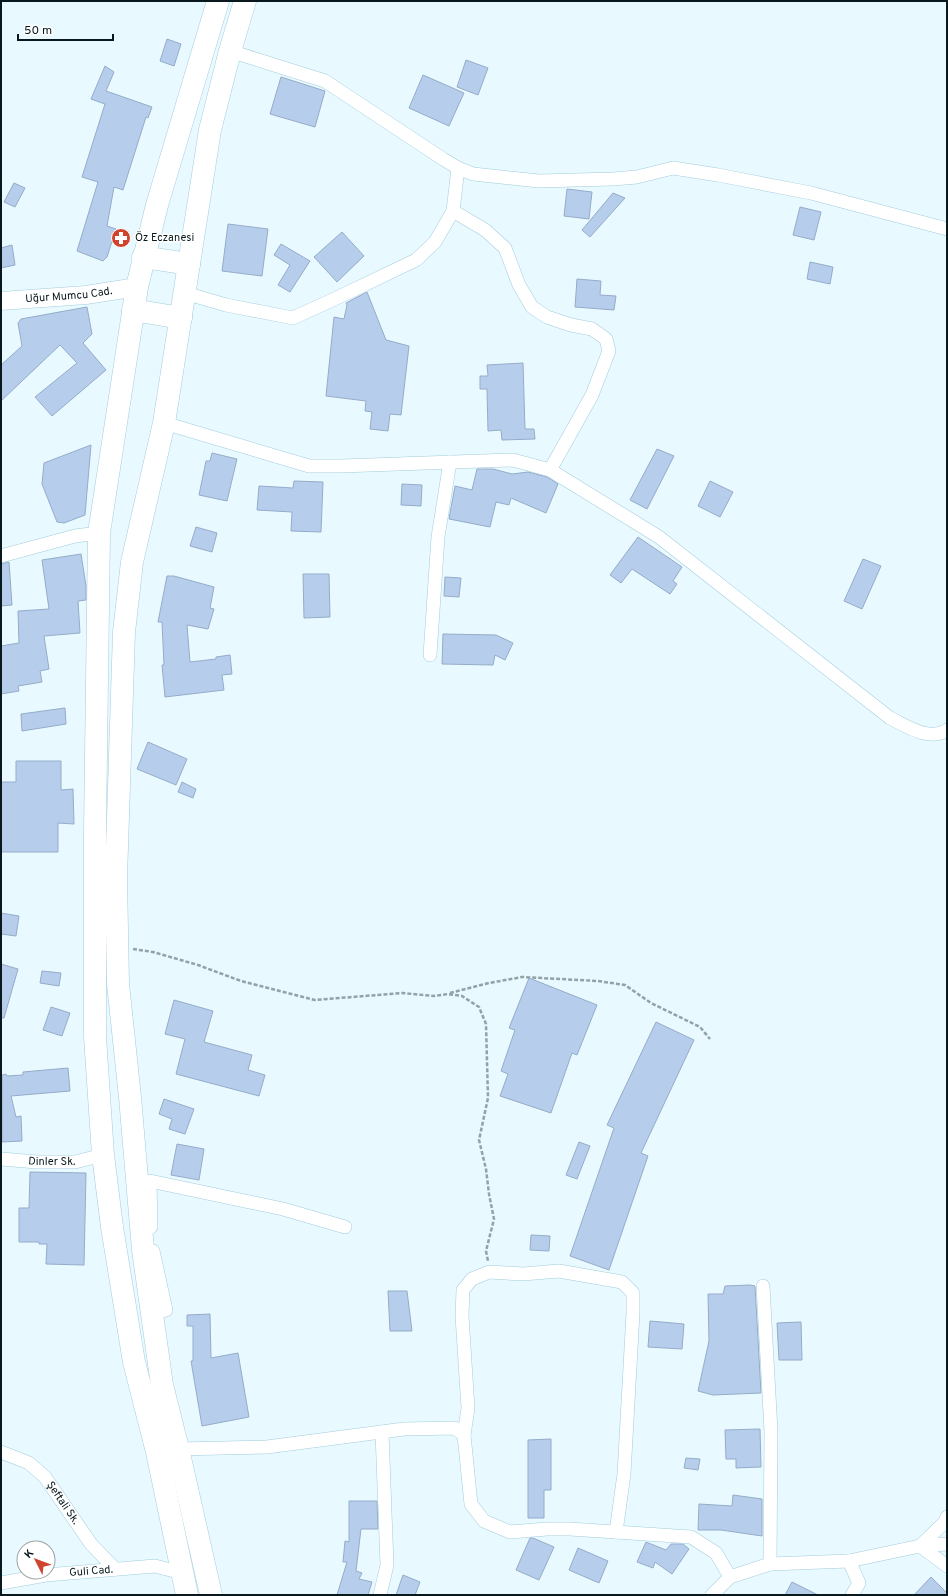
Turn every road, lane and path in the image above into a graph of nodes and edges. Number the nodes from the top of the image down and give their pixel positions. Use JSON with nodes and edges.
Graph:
{"nodes":[{"id":1,"x":218,"y":1,"type":"edge"},
{"id":2,"x":245,"y":1,"type":"edge"},
{"id":3,"x":230,"y":51,"type":"junction"},
{"id":4,"x":458,"y":168,"type":"junction"},
{"id":5,"x":453,"y":211,"type":"junction"},
{"id":6,"x":947,"y":229,"type":"edge"},
{"id":7,"x":144,"y":257,"type":"junction"},
{"id":8,"x":190,"y":264,"type":"junction"},
{"id":9,"x":137,"y":287,"type":"junction"},
{"id":10,"x":186,"y":293,"type":"junction"},
{"id":11,"x":1,"y":301,"type":"edge"},
{"id":12,"x":133,"y":310,"type":"junction"},
{"id":13,"x":181,"y":318,"type":"junction"},
{"id":14,"x":164,"y":424,"type":"junction"},
{"id":15,"x":450,"y":462,"type":"junction"},
{"id":16,"x":550,"y":470,"type":"junction"},
{"id":17,"x":99,"y":533,"type":"junction"},
{"id":18,"x":1,"y":556,"type":"edge"},
{"id":19,"x":430,"y":655,"type":"dead end"},
{"id":20,"x":947,"y":730,"type":"edge"},
{"id":21,"x":117,"y":946,"type":"junction"},
{"id":22,"x":448,"y":994,"type":"junction"},
{"id":23,"x":710,"y":1039,"type":"dead end"},
{"id":24,"x":102,"y":1155,"type":"junction"},
{"id":25,"x":1,"y":1159,"type":"edge"},
{"id":26,"x":345,"y":1227,"type":"dead end"},
{"id":27,"x":489,"y":1272,"type":"junction"},
{"id":28,"x":763,"y":1286,"type":"dead end"},
{"id":29,"x":152,"y":1315,"type":"junction"},
{"id":30,"x":382,"y":1432,"type":"junction"},
{"id":31,"x":464,"y":1434,"type":"junction"},
{"id":32,"x":178,"y":1449,"type":"junction"},
{"id":33,"x":1,"y":1452,"type":"edge"},
{"id":34,"x":947,"y":1517,"type":"edge"},
{"id":35,"x":616,"y":1532,"type":"junction"},
{"id":36,"x":947,"y":1544,"type":"edge"},
{"id":37,"x":920,"y":1546,"type":"junction"},
{"id":38,"x":849,"y":1561,"type":"junction"},
{"id":39,"x":770,"y":1564,"type":"junction"},
{"id":40,"x":947,"y":1566,"type":"edge"},
{"id":41,"x":114,"y":1568,"type":"junction"},
{"id":42,"x":182,"y":1573,"type":"junction"},
{"id":43,"x":730,"y":1577,"type":"junction"},
{"id":44,"x":1,"y":1583,"type":"edge"},
{"id":45,"x":187,"y":1595,"type":"edge"},
{"id":46,"x":211,"y":1595,"type":"edge"},
{"id":47,"x":380,"y":1595,"type":"edge"},
{"id":48,"x":712,"y":1595,"type":"edge"},
{"id":49,"x":852,"y":1595,"type":"edge"}],
"edges":[{"from":1,"to":7,"type":"highway"},
{"from":2,"to":3,"type":"highway"},
{"from":3,"to":4,"type":"street"},
{"from":3,"to":8,"type":"highway"},
{"from":4,"to":5,"type":"street"},
{"from":4,"to":6,"type":"street"},
{"from":5,"to":10,"type":"street"},
{"from":5,"to":16,"type":"street"},
{"from":7,"to":8,"type":"highway"},
{"from":7,"to":9,"type":"highway"},
{"from":8,"to":10,"type":"highway"},
{"from":9,"to":11,"type":"street","name":"Uğur Mumcu Cad."},
{"from":9,"to":12,"type":"highway"},
{"from":10,"to":13,"type":"highway"},
{"from":12,"to":13,"type":"highway"},
{"from":12,"to":17,"type":"highway"},
{"from":13,"to":14,"type":"highway"},
{"from":14,"to":15,"type":"street"},
{"from":14,"to":21,"type":"highway"},
{"from":15,"to":16,"type":"street"},
{"from":15,"to":19,"type":"street"},
{"from":16,"to":20,"type":"street"},
{"from":17,"to":18,"type":"street"},
{"from":17,"to":24,"type":"highway"},
{"from":21,"to":22,"type":"path"},
{"from":21,"to":29,"type":"highway"},
{"from":22,"to":23,"type":"path"},
{"from":22,"to":27,"type":"path"},
{"from":24,"to":25,"type":"street","name":"Dinler Sk."},
{"from":24,"to":42,"type":"highway"},
{"from":26,"to":29,"type":"street"},
{"from":27,"to":31,"type":"street"},
{"from":27,"to":35,"type":"street"},
{"from":28,"to":39,"type":"street"},
{"from":29,"to":32,"type":"highway"},
{"from":30,"to":31,"type":"street"},
{"from":30,"to":32,"type":"street"},
{"from":30,"to":47,"type":"street"},
{"from":31,"to":35,"type":"street"},
{"from":32,"to":46,"type":"highway"},
{"from":33,"to":41,"type":"street","name":"Şeftali Sk."},
{"from":34,"to":37,"type":"street"},
{"from":35,"to":43,"type":"street"},
{"from":36,"to":37,"type":"street"},
{"from":37,"to":38,"type":"street"},
{"from":37,"to":40,"type":"street"},
{"from":38,"to":39,"type":"street"},
{"from":38,"to":49,"type":"street"},
{"from":39,"to":43,"type":"street"},
{"from":41,"to":42,"type":"street","name":"Guli Cad."},
{"from":41,"to":44,"type":"street","name":"Guli Cad."},
{"from":42,"to":45,"type":"highway"},
{"from":43,"to":48,"type":"street"}]}
